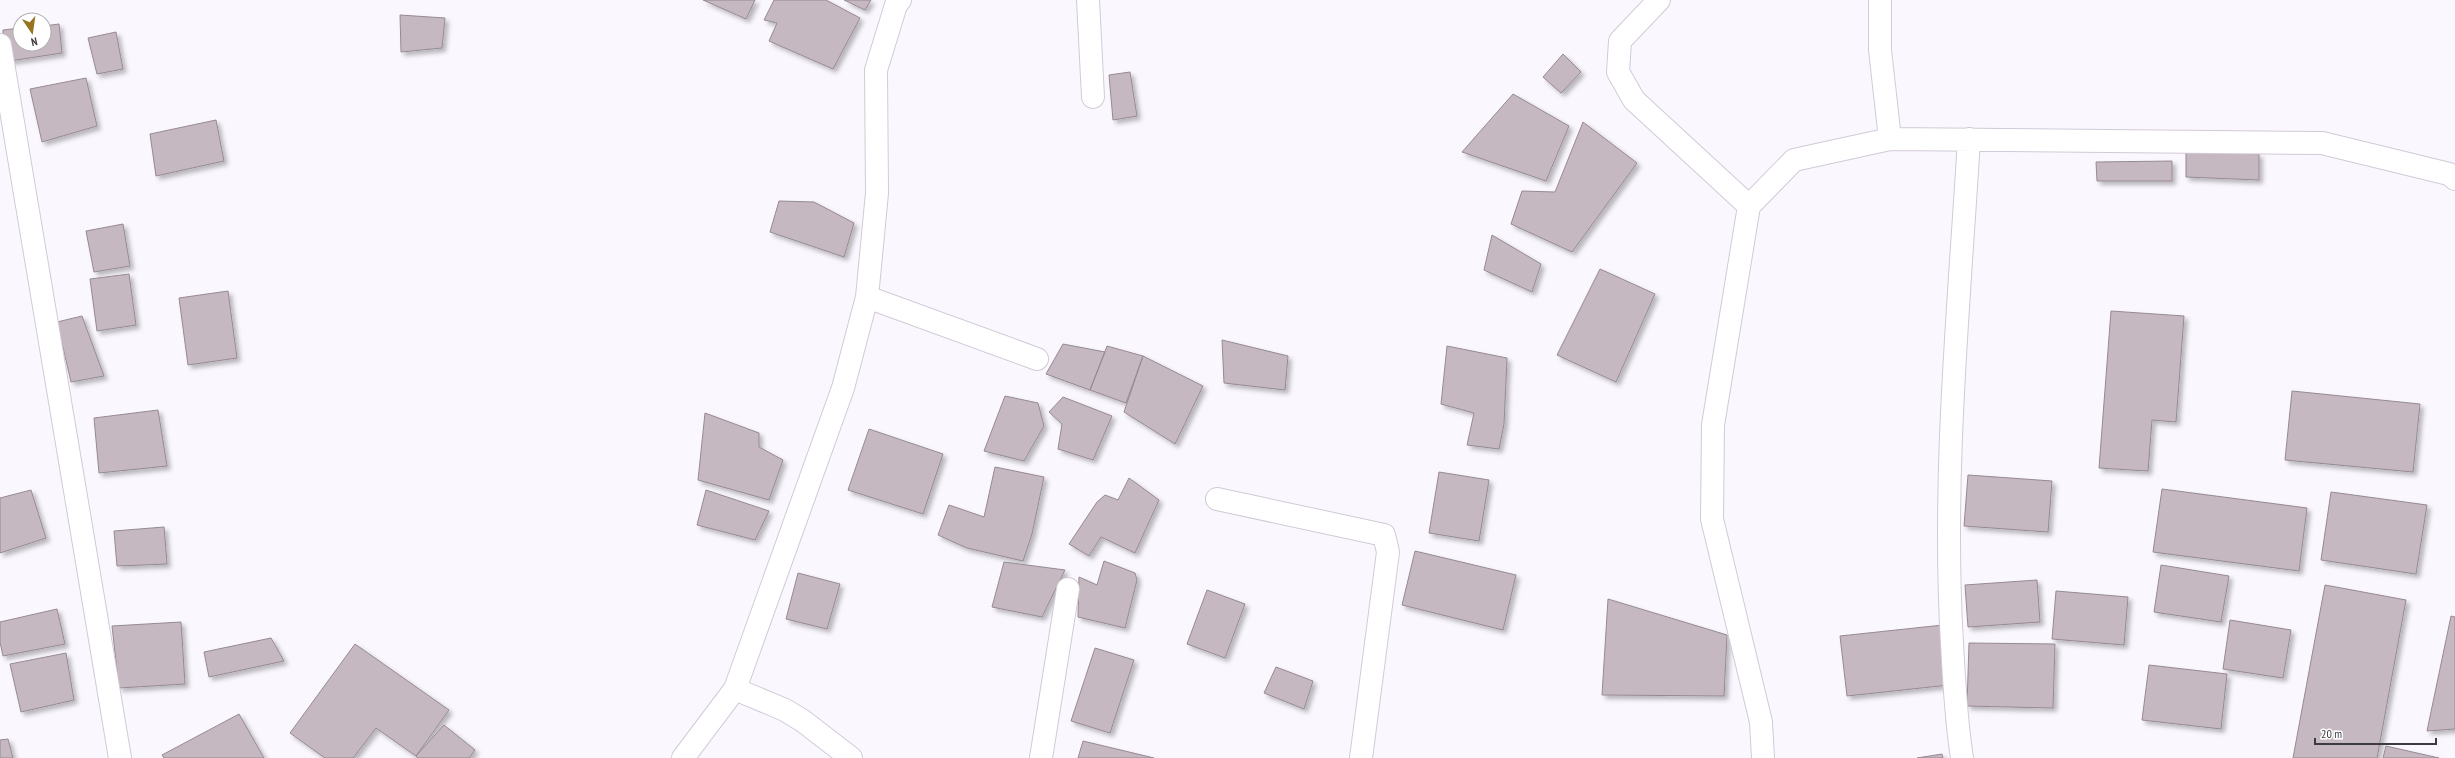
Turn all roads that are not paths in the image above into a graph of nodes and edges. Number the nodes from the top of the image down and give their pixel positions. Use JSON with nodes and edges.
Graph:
{"nodes":[{"id":1,"x":900,"y":0,"type":"edge"},
{"id":2,"x":1088,"y":0,"type":"edge"},
{"id":3,"x":1659,"y":0,"type":"edge"},
{"id":4,"x":1880,"y":0,"type":"edge"},
{"id":5,"x":0,"y":45,"type":"edge"},
{"id":6,"x":1093,"y":97,"type":"dead end"},
{"id":7,"x":1890,"y":139,"type":"junction"},
{"id":8,"x":1969,"y":139,"type":"junction"},
{"id":9,"x":2455,"y":179,"type":"edge"},
{"id":10,"x":1749,"y":206,"type":"junction"},
{"id":11,"x":867,"y":297,"type":"junction"},
{"id":12,"x":1037,"y":359,"type":"dead end"},
{"id":13,"x":1217,"y":499,"type":"dead end"},
{"id":14,"x":1068,"y":589,"type":"dead end"},
{"id":15,"x":735,"y":689,"type":"junction"},
{"id":16,"x":120,"y":758,"type":"edge"},
{"id":17,"x":682,"y":758,"type":"edge"},
{"id":18,"x":851,"y":758,"type":"edge"},
{"id":19,"x":1041,"y":758,"type":"edge"},
{"id":20,"x":1361,"y":758,"type":"edge"},
{"id":21,"x":1763,"y":758,"type":"edge"},
{"id":22,"x":1962,"y":758,"type":"edge"}],
"edges":[{"from":1,"to":11,"type":"street"},
{"from":2,"to":6,"type":"street"},
{"from":3,"to":10,"type":"street"},
{"from":4,"to":7,"type":"street"},
{"from":5,"to":16,"type":"street"},
{"from":7,"to":8,"type":"street"},
{"from":7,"to":10,"type":"street"},
{"from":8,"to":9,"type":"street"},
{"from":8,"to":22,"type":"street"},
{"from":10,"to":21,"type":"street"},
{"from":11,"to":12,"type":"street"},
{"from":11,"to":15,"type":"street"},
{"from":13,"to":20,"type":"street"},
{"from":14,"to":19,"type":"street"},
{"from":15,"to":17,"type":"street"},
{"from":15,"to":18,"type":"street"}]}
